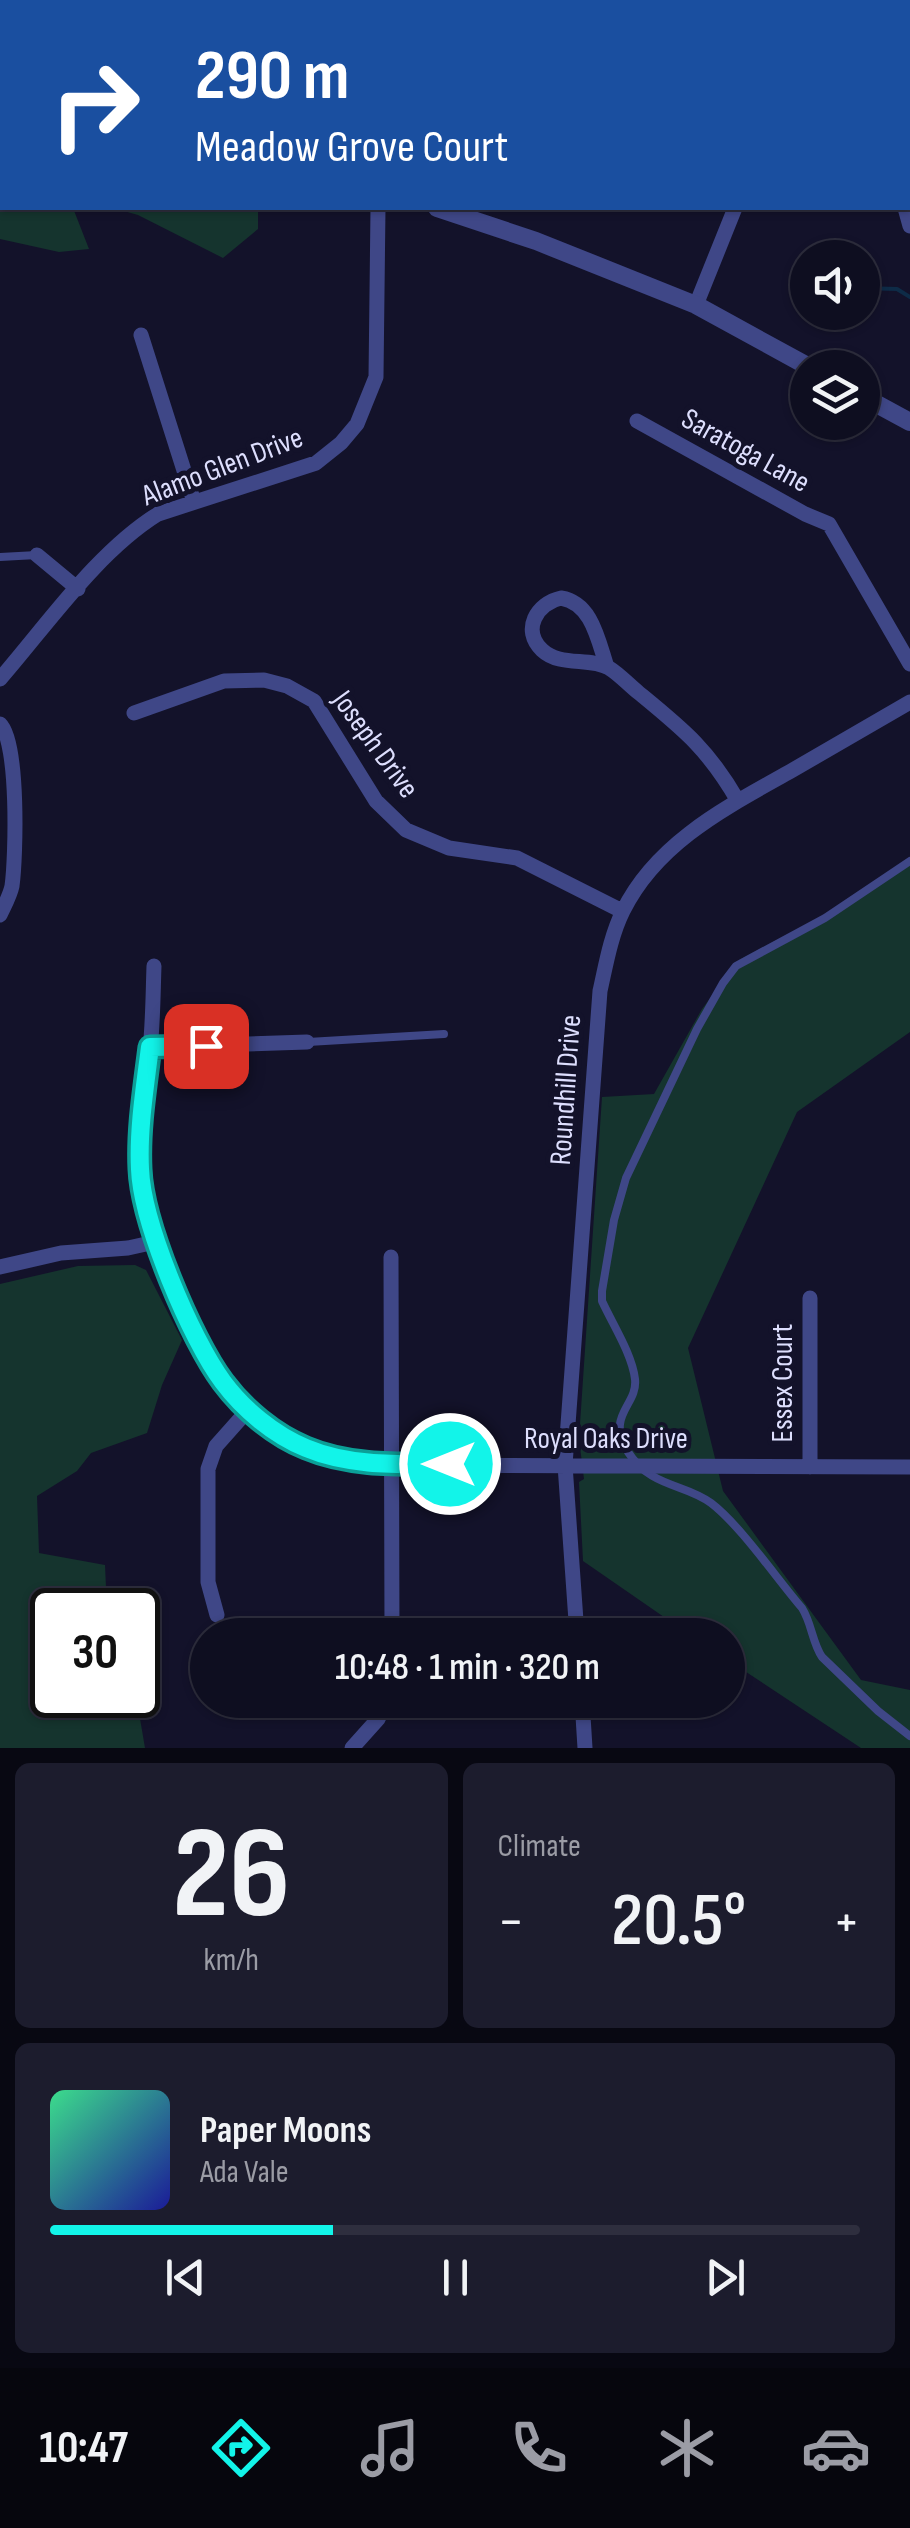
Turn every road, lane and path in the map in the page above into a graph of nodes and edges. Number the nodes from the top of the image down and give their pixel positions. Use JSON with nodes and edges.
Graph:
{"nodes":[{"id":1,"x":378,"y":210,"type":"edge"},
{"id":2,"x":444,"y":210,"type":"edge"},
{"id":3,"x":733,"y":210,"type":"edge"},
{"id":4,"x":696,"y":305,"type":"junction"},
{"id":5,"x":141,"y":336,"type":"dead end"},
{"id":6,"x":790,"y":356,"type":"edge"},
{"id":7,"x":880,"y":406,"type":"edge"},
{"id":8,"x":637,"y":421,"type":"dead end"},
{"id":9,"x":910,"y":422,"type":"edge"},
{"id":10,"x":194,"y":502,"type":"junction"},
{"id":11,"x":37,"y":554,"type":"joint"},
{"id":12,"x":0,"y":557,"type":"edge"},
{"id":13,"x":78,"y":589,"type":"junction"},
{"id":14,"x":910,"y":664,"type":"edge"},
{"id":15,"x":607,"y":667,"type":"junction"},
{"id":16,"x":0,"y":680,"type":"edge"},
{"id":17,"x":910,"y":702,"type":"edge"},
{"id":18,"x":134,"y":714,"type":"dead end"},
{"id":19,"x":0,"y":724,"type":"edge"},
{"id":20,"x":738,"y":801,"type":"junction"},
{"id":21,"x":910,"y":862,"type":"edge"},
{"id":22,"x":622,"y":911,"type":"junction"},
{"id":23,"x":0,"y":915,"type":"edge"},
{"id":24,"x":154,"y":966,"type":"dead end"},
{"id":25,"x":444,"y":1034,"type":"dead end"},
{"id":26,"x":307,"y":1042,"type":"joint"},
{"id":27,"x":150,"y":1047,"type":"junction"},
{"id":28,"x":155,"y":1242,"type":"junction"},
{"id":29,"x":392,"y":1257,"type":"dead end"},
{"id":30,"x":0,"y":1266,"type":"edge"},
{"id":31,"x":810,"y":1298,"type":"dead end"},
{"id":32,"x":248,"y":1410,"type":"junction"},
{"id":33,"x":392,"y":1464,"type":"junction"},
{"id":34,"x":565,"y":1465,"type":"junction"},
{"id":35,"x":642,"y":1466,"type":"junction"},
{"id":36,"x":810,"y":1467,"type":"junction"},
{"id":37,"x":910,"y":1467,"type":"edge"},
{"id":38,"x":218,"y":1615,"type":"dead end"},
{"id":39,"x":392,"y":1618,"type":"edge"},
{"id":40,"x":576,"y":1618,"type":"edge"},
{"id":41,"x":378,"y":1718,"type":"edge"},
{"id":42,"x":583,"y":1718,"type":"edge"},
{"id":43,"x":910,"y":1736,"type":"edge"},
{"id":44,"x":352,"y":1748,"type":"edge"},
{"id":45,"x":585,"y":1748,"type":"edge"}],
"edges":[{"from":1,"to":10,"type":"street","name":"Alamo Glen Drive"},
{"from":2,"to":4,"type":"street"},
{"from":3,"to":4,"type":"street"},
{"from":4,"to":6,"type":"street"},
{"from":5,"to":10,"type":"street"},
{"from":7,"to":9,"type":"street"},
{"from":8,"to":14,"type":"street","name":"Saratoga Lane"},
{"from":10,"to":13,"type":"street","name":"Alamo Glen Drive"},
{"from":11,"to":12,"type":"lane"},
{"from":11,"to":13,"type":"street"},
{"from":13,"to":16,"type":"street","name":"Alamo Glen Drive"},
{"from":15,"to":15,"type":"street"},
{"from":15,"to":20,"type":"street"},
{"from":17,"to":20,"type":"street","name":"Roundhill Drive"},
{"from":18,"to":22,"type":"street","name":"Joseph Drive"},
{"from":19,"to":23,"type":"street"},
{"from":20,"to":22,"type":"street","name":"Roundhill Drive"},
{"from":21,"to":35,"type":"lane"},
{"from":22,"to":34,"type":"street","name":"Roundhill Drive"},
{"from":24,"to":27,"type":"street","name":"Royal Oaks Drive"},
{"from":25,"to":26,"type":"lane"},
{"from":26,"to":27,"type":"street"},
{"from":27,"to":28,"type":"street","name":"Royal Oaks Drive"},
{"from":28,"to":30,"type":"street"},
{"from":28,"to":32,"type":"street","name":"Royal Oaks Drive"},
{"from":29,"to":33,"type":"street"},
{"from":31,"to":36,"type":"street","name":"Essex Court"},
{"from":32,"to":33,"type":"street","name":"Royal Oaks Drive"},
{"from":32,"to":38,"type":"street"},
{"from":33,"to":34,"type":"street","name":"Royal Oaks Drive"},
{"from":33,"to":39,"type":"street"},
{"from":34,"to":35,"type":"street","name":"Royal Oaks Drive"},
{"from":34,"to":40,"type":"street","name":"Roundhill Drive"},
{"from":35,"to":36,"type":"street","name":"Royal Oaks Drive"},
{"from":35,"to":43,"type":"lane"},
{"from":36,"to":37,"type":"street","name":"Royal Oaks Drive"},
{"from":41,"to":44,"type":"street"},
{"from":42,"to":45,"type":"street"}]}
